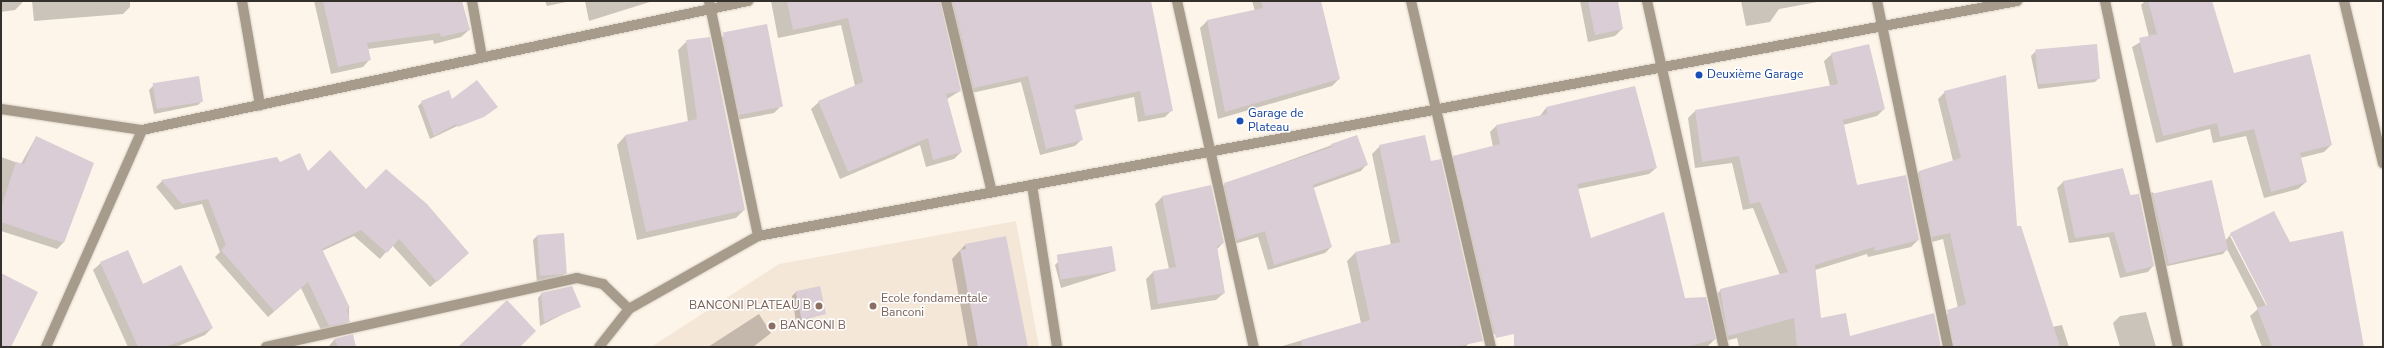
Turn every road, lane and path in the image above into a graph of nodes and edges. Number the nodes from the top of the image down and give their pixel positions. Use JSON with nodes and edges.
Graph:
{"nodes":[{"id":1,"x":242,"y":1,"type":"edge"},
{"id":2,"x":472,"y":1,"type":"edge"},
{"id":3,"x":748,"y":1,"type":"edge"},
{"id":4,"x":946,"y":1,"type":"edge"},
{"id":5,"x":1176,"y":1,"type":"edge"},
{"id":6,"x":1411,"y":1,"type":"edge"},
{"id":7,"x":1647,"y":1,"type":"edge"},
{"id":8,"x":1877,"y":1,"type":"edge"},
{"id":9,"x":2018,"y":1,"type":"edge"},
{"id":10,"x":2105,"y":1,"type":"edge"},
{"id":11,"x":2344,"y":1,"type":"edge"},
{"id":12,"x":710,"y":5,"type":"edge"},
{"id":13,"x":1882,"y":26,"type":"junction"},
{"id":14,"x":482,"y":58,"type":"junction"},
{"id":15,"x":1662,"y":68,"type":"junction"},
{"id":16,"x":260,"y":105,"type":"junction"},
{"id":17,"x":1,"y":109,"type":"edge"},
{"id":18,"x":1436,"y":110,"type":"junction"},
{"id":19,"x":142,"y":130,"type":"junction"},
{"id":20,"x":1210,"y":152,"type":"junction"},
{"id":21,"x":2383,"y":163,"type":"edge"},
{"id":22,"x":1032,"y":185,"type":"junction"},
{"id":23,"x":992,"y":192,"type":"junction"},
{"id":24,"x":758,"y":236,"type":"junction"},
{"id":25,"x":629,"y":309,"type":"junction"},
{"id":26,"x":604,"y":345,"type":"edge"},
{"id":27,"x":46,"y":347,"type":"edge"},
{"id":28,"x":266,"y":347,"type":"edge"},
{"id":29,"x":1057,"y":347,"type":"edge"},
{"id":30,"x":1254,"y":347,"type":"edge"},
{"id":31,"x":1491,"y":347,"type":"edge"},
{"id":32,"x":1724,"y":347,"type":"edge"},
{"id":33,"x":1948,"y":347,"type":"edge"},
{"id":34,"x":2178,"y":347,"type":"edge"}],
"edges":[{"from":1,"to":16,"type":"street"},
{"from":2,"to":14,"type":"street"},
{"from":3,"to":12,"type":"street"},
{"from":4,"to":23,"type":"street"},
{"from":5,"to":20,"type":"street"},
{"from":6,"to":18,"type":"street"},
{"from":7,"to":15,"type":"street"},
{"from":8,"to":13,"type":"street"},
{"from":9,"to":13,"type":"street"},
{"from":10,"to":34,"type":"street"},
{"from":11,"to":21,"type":"street"},
{"from":12,"to":14,"type":"street"},
{"from":12,"to":24,"type":"street"},
{"from":13,"to":15,"type":"street"},
{"from":13,"to":33,"type":"street"},
{"from":14,"to":16,"type":"street"},
{"from":15,"to":18,"type":"street"},
{"from":15,"to":32,"type":"street"},
{"from":16,"to":19,"type":"street"},
{"from":17,"to":19,"type":"street"},
{"from":18,"to":20,"type":"street"},
{"from":18,"to":31,"type":"street"},
{"from":19,"to":27,"type":"street"},
{"from":20,"to":22,"type":"street"},
{"from":20,"to":30,"type":"street"},
{"from":22,"to":23,"type":"street"},
{"from":22,"to":29,"type":"street"},
{"from":23,"to":24,"type":"street"},
{"from":24,"to":25,"type":"street"},
{"from":25,"to":26,"type":"street"},
{"from":25,"to":28,"type":"street"}]}
